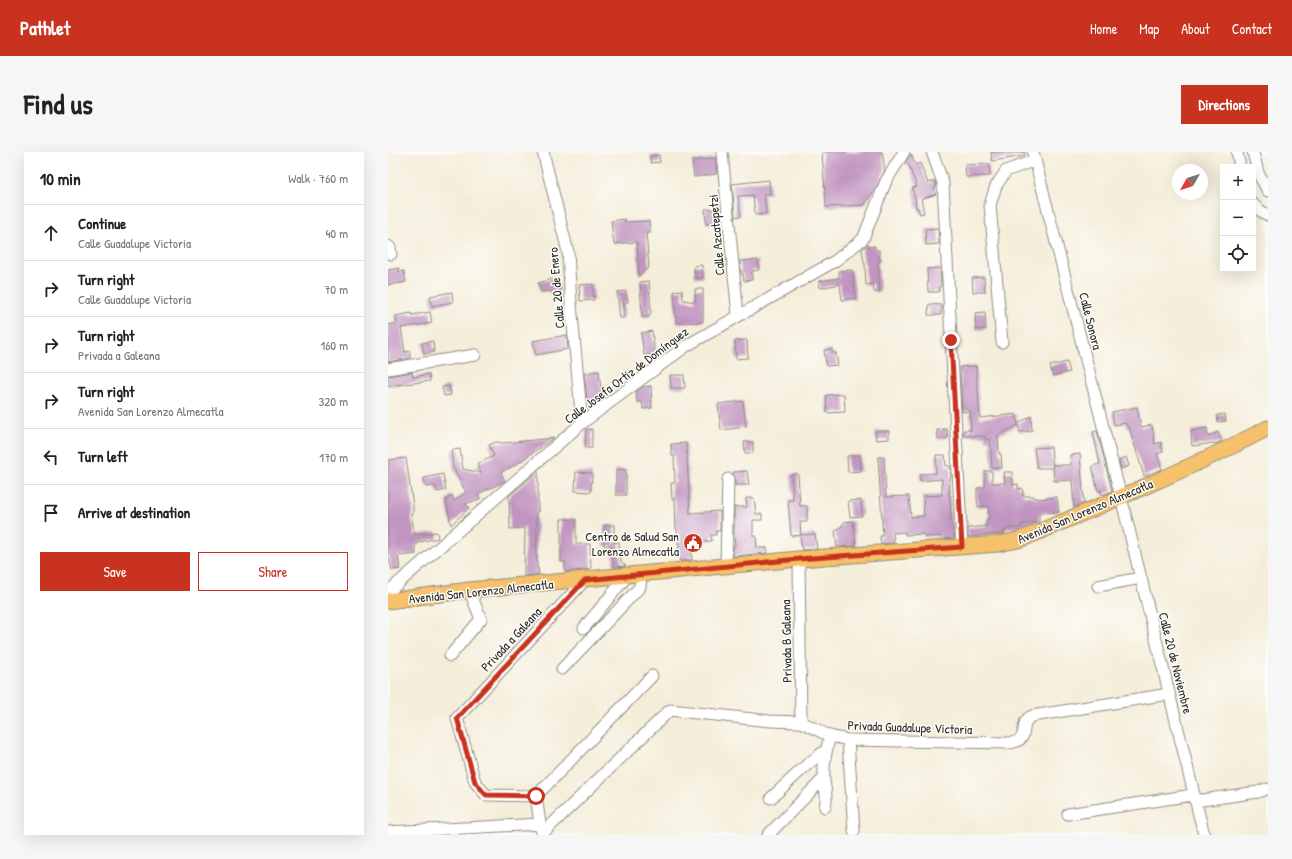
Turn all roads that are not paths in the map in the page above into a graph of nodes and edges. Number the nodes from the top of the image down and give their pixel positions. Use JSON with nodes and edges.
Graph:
{"nodes":[{"id":1,"x":543,"y":152,"type":"edge"},
{"id":2,"x":722,"y":152,"type":"edge"},
{"id":3,"x":904,"y":152,"type":"edge"},
{"id":4,"x":932,"y":152,"type":"edge"},
{"id":5,"x":1253,"y":152,"type":"edge"},
{"id":6,"x":1034,"y":156,"type":"edge"},
{"id":7,"x":1268,"y":191,"type":"edge"},
{"id":8,"x":1256,"y":207,"type":"edge"},
{"id":9,"x":1268,"y":215,"type":"edge"},
{"id":10,"x":738,"y":316,"type":"junction"},
{"id":11,"x":1002,"y":342,"type":"dead end"},
{"id":12,"x":475,"y":355,"type":"dead end"},
{"id":13,"x":388,"y":369,"type":"edge"},
{"id":14,"x":582,"y":423,"type":"junction"},
{"id":15,"x":1268,"y":429,"type":"edge"},
{"id":16,"x":728,"y":479,"type":"dead end"},
{"id":17,"x":1122,"y":497,"type":"junction"},
{"id":18,"x":962,"y":547,"type":"junction"},
{"id":19,"x":799,"y":559,"type":"junction"},
{"id":20,"x":726,"y":566,"type":"junction"},
{"id":21,"x":634,"y":575,"type":"junction"},
{"id":22,"x":1141,"y":578,"type":"junction"},
{"id":23,"x":585,"y":580,"type":"junction"},
{"id":24,"x":1098,"y":586,"type":"dead end"},
{"id":25,"x":469,"y":590,"type":"junction"},
{"id":26,"x":388,"y":592,"type":"edge"},
{"id":27,"x":388,"y":600,"type":"edge"},
{"id":28,"x":584,"y":628,"type":"dead end"},
{"id":29,"x":450,"y":656,"type":"dead end"},
{"id":30,"x":562,"y":669,"type":"dead end"},
{"id":31,"x":652,"y":676,"type":"dead end"},
{"id":32,"x":1169,"y":694,"type":"junction"},
{"id":33,"x":802,"y":722,"type":"junction"},
{"id":34,"x":830,"y":736,"type":"junction"},
{"id":35,"x":848,"y":740,"type":"junction"},
{"id":36,"x":826,"y":751,"type":"junction"},
{"id":37,"x":824,"y":778,"type":"junction"},
{"id":38,"x":1266,"y":790,"type":"dead end"},
{"id":39,"x":536,"y":796,"type":"junction"},
{"id":40,"x":771,"y":798,"type":"dead end"},
{"id":41,"x":1194,"y":798,"type":"junction"},
{"id":42,"x":825,"y":807,"type":"dead end"},
{"id":43,"x":1068,"y":814,"type":"dead end"},
{"id":44,"x":541,"y":831,"type":"edge"},
{"id":45,"x":854,"y":831,"type":"dead end"},
{"id":46,"x":388,"y":832,"type":"edge"},
{"id":47,"x":768,"y":835,"type":"edge"},
{"id":48,"x":1204,"y":835,"type":"edge"}],
"edges":[{"from":1,"to":14,"type":"street","name":"Calle 20 de Enero"},
{"from":2,"to":10,"type":"street","name":"Calle Azcatepetzi"},
{"from":3,"to":10,"type":"street","name":"Calle Josefa Ortiz de Domínguez"},
{"from":4,"to":18,"type":"street"},
{"from":5,"to":7,"type":"street"},
{"from":6,"to":11,"type":"street"},
{"from":6,"to":17,"type":"street","name":"Calle Sonora"},
{"from":8,"to":9,"type":"street"},
{"from":10,"to":14,"type":"street","name":"Calle Josefa Ortiz de Domínguez"},
{"from":12,"to":13,"type":"street"},
{"from":14,"to":26,"type":"street","name":"Calle Josefa Ortiz de Domínguez"},
{"from":15,"to":17,"type":"main road","name":"Avenida San Lorenzo Almecatla"},
{"from":16,"to":20,"type":"street"},
{"from":17,"to":18,"type":"main road","name":"Avenida San Lorenzo Almecatla"},
{"from":17,"to":22,"type":"street","name":"Calle 20 de Noviembre"},
{"from":18,"to":19,"type":"main road","name":"Avenida San Lorenzo Almecatla"},
{"from":19,"to":20,"type":"main road","name":"Avenida San Lorenzo Almecatla"},
{"from":19,"to":33,"type":"street","name":"Privada B Galeana"},
{"from":20,"to":21,"type":"main road","name":"Avenida San Lorenzo Almecatla"},
{"from":21,"to":23,"type":"main road","name":"Avenida San Lorenzo Almecatla"},
{"from":21,"to":28,"type":"street"},
{"from":21,"to":30,"type":"street"},
{"from":22,"to":24,"type":"street"},
{"from":22,"to":32,"type":"street","name":"Calle 20 de Noviembre"},
{"from":23,"to":25,"type":"main road","name":"Avenida San Lorenzo Almecatla"},
{"from":23,"to":39,"type":"street","name":"Privada a Galeana"},
{"from":25,"to":27,"type":"main road","name":"Avenida San Lorenzo Almecatla"},
{"from":25,"to":29,"type":"street"},
{"from":31,"to":39,"type":"street"},
{"from":32,"to":35,"type":"street","name":"Privada Guadalupe Victoria"},
{"from":32,"to":41,"type":"street","name":"Calle 20 de Noviembre"},
{"from":33,"to":34,"type":"street","name":"Privada Guadalupe Victoria"},
{"from":33,"to":44,"type":"street","name":"Privada Guadalupe Victoria"},
{"from":34,"to":35,"type":"street","name":"Privada Guadalupe Victoria"},
{"from":34,"to":36,"type":"street"},
{"from":35,"to":45,"type":"street"},
{"from":36,"to":37,"type":"street"},
{"from":36,"to":40,"type":"street"},
{"from":37,"to":42,"type":"street"},
{"from":37,"to":47,"type":"street"},
{"from":38,"to":41,"type":"street"},
{"from":39,"to":44,"type":"street"},
{"from":41,"to":43,"type":"street"},
{"from":41,"to":48,"type":"street","name":"Calle 20 de Noviembre"},
{"from":44,"to":46,"type":"street"}]}
